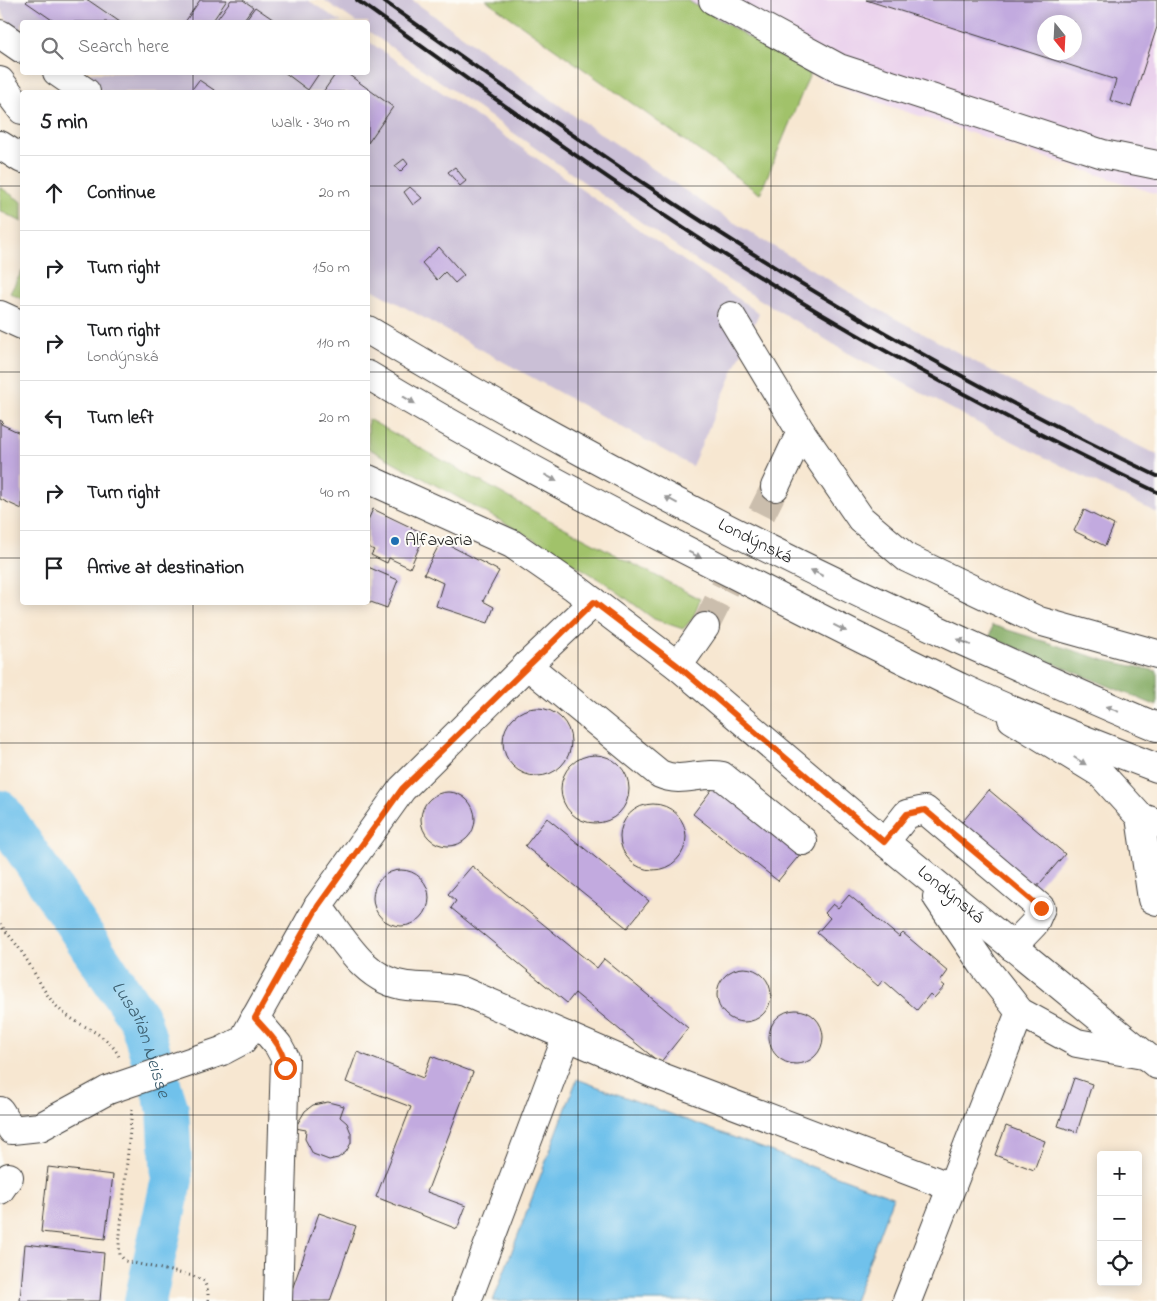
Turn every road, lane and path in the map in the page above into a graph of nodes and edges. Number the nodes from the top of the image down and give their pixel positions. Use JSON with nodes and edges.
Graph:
{"nodes":[{"id":1,"x":727,"y":4,"type":"edge"},
{"id":2,"x":0,"y":34,"type":"edge"},
{"id":3,"x":20,"y":48,"type":"edge"},
{"id":4,"x":61,"y":75,"type":"edge"},
{"id":5,"x":0,"y":81,"type":"edge"},
{"id":6,"x":83,"y":90,"type":"edge"},
{"id":7,"x":0,"y":98,"type":"edge"},
{"id":8,"x":20,"y":107,"type":"edge"},
{"id":9,"x":20,"y":113,"type":"edge"},
{"id":10,"x":0,"y":145,"type":"edge"},
{"id":11,"x":20,"y":158,"type":"edge"},
{"id":12,"x":1157,"y":165,"type":"edge"},
{"id":13,"x":0,"y":315,"type":"edge"},
{"id":14,"x":731,"y":316,"type":"dead end"},
{"id":15,"x":20,"y":324,"type":"edge"},
{"id":16,"x":370,"y":331,"type":"edge"},
{"id":17,"x":370,"y":375,"type":"edge"},
{"id":18,"x":801,"y":432,"type":"junction"},
{"id":19,"x":370,"y":480,"type":"edge"},
{"id":20,"x":775,"y":488,"type":"tunnel mouth"},
{"id":21,"x":594,"y":602,"type":"junction"},
{"id":22,"x":705,"y":627,"type":"tunnel mouth"},
{"id":23,"x":1157,"y":654,"type":"edge"},
{"id":24,"x":527,"y":665,"type":"junction"},
{"id":25,"x":678,"y":666,"type":"junction"},
{"id":26,"x":964,"y":689,"type":"junction"},
{"id":27,"x":1157,"y":727,"type":"edge"},
{"id":28,"x":1157,"y":768,"type":"edge"},
{"id":29,"x":1149,"y":820,"type":"edge"},
{"id":30,"x":803,"y":841,"type":"dead end"},
{"id":31,"x":884,"y":842,"type":"junction"},
{"id":32,"x":921,"y":872,"type":"junction"},
{"id":33,"x":1157,"y":901,"type":"edge"},
{"id":34,"x":318,"y":906,"type":"junction"},
{"id":35,"x":1012,"y":947,"type":"junction"},
{"id":36,"x":1020,"y":1012,"type":"junction"},
{"id":37,"x":255,"y":1018,"type":"junction"},
{"id":38,"x":567,"y":1036,"type":"junction"},
{"id":39,"x":1151,"y":1060,"type":"edge"},
{"id":40,"x":0,"y":1111,"type":"edge"},
{"id":41,"x":951,"y":1187,"type":"junction"},
{"id":42,"x":125,"y":1261,"type":"dead end"},
{"id":43,"x":208,"y":1301,"type":"edge"},
{"id":44,"x":278,"y":1301,"type":"edge"},
{"id":45,"x":467,"y":1301,"type":"edge"},
{"id":46,"x":907,"y":1301,"type":"edge"}],
"edges":[{"from":1,"to":12,"type":"main road"},
{"from":2,"to":3,"type":"main road"},
{"from":4,"to":6,"type":"main road"},
{"from":5,"to":8,"type":"main road"},
{"from":7,"to":9,"type":"main road"},
{"from":10,"to":11,"type":"main road"},
{"from":13,"to":15,"type":"main road"},
{"from":14,"to":18,"type":"main road"},
{"from":27,"to":16,"type":"main road","name":"Londýnská","one_way":true},
{"from":17,"to":26,"type":"main road","name":"Londýnská","one_way":true},
{"from":18,"to":20,"type":"main road"},
{"from":18,"to":23,"type":"main road"},
{"from":19,"to":21,"type":"main road","name":"Londýnská"},
{"from":21,"to":24,"type":"main road"},
{"from":21,"to":25,"type":"main road","name":"Londýnská"},
{"from":22,"to":25,"type":"main road"},
{"from":24,"to":30,"type":"main road"},
{"from":24,"to":34,"type":"main road"},
{"from":25,"to":31,"type":"main road","name":"Londýnská"},
{"from":26,"to":28,"type":"main road","name":"Londýnská"},
{"from":26,"to":29,"type":"main road","one_way":true},
{"from":29,"to":33,"type":"main road"},
{"from":31,"to":32,"type":"main road","name":"Londýnská"},
{"from":31,"to":35,"type":"main road"},
{"from":32,"to":35,"type":"main road","name":"Londýnská"},
{"from":32,"to":36,"type":"main road"},
{"from":34,"to":37,"type":"main road"},
{"from":34,"to":38,"type":"main road"},
{"from":35,"to":39,"type":"main road","name":"Londýnská"},
{"from":36,"to":39,"type":"main road"},
{"from":36,"to":41,"type":"main road"},
{"from":37,"to":40,"type":"main road","bridge":true},
{"from":37,"to":44,"type":"main road"},
{"from":38,"to":41,"type":"main road"},
{"from":38,"to":45,"type":"main road"},
{"from":41,"to":46,"type":"main road"},
{"from":42,"to":43,"type":"path"}]}
